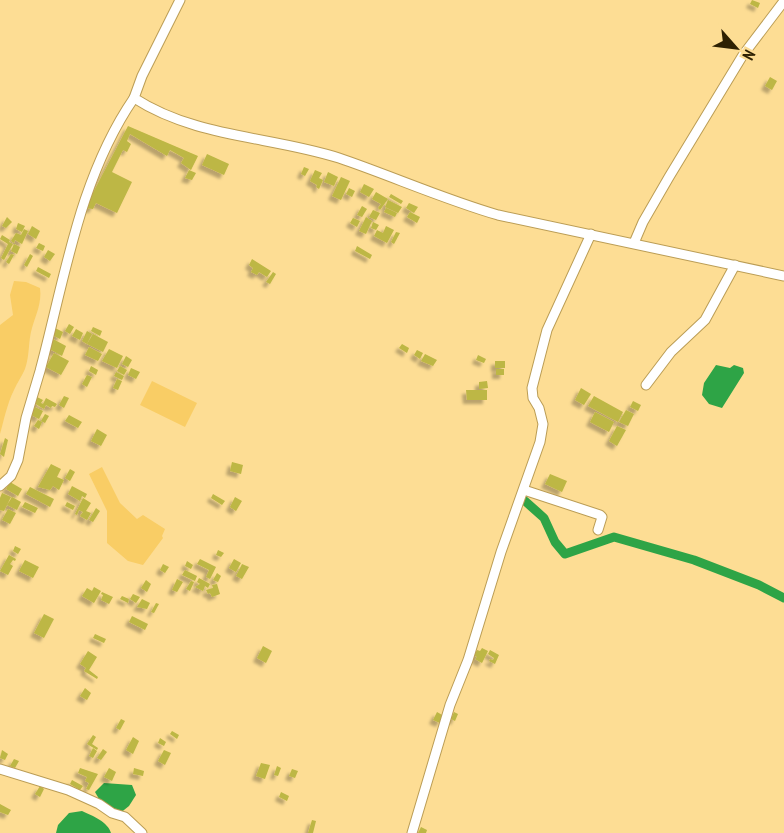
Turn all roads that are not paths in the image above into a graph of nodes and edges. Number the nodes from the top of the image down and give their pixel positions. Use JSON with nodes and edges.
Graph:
{"nodes":[{"id":1,"x":180,"y":0,"type":"edge"},
{"id":2,"x":784,"y":1,"type":"edge"},
{"id":3,"x":134,"y":98,"type":"junction"},
{"id":4,"x":591,"y":234,"type":"junction"},
{"id":5,"x":634,"y":243,"type":"junction"},
{"id":6,"x":735,"y":265,"type":"junction"},
{"id":7,"x":784,"y":276,"type":"edge"},
{"id":8,"x":646,"y":385,"type":"dead end"},
{"id":9,"x":0,"y":486,"type":"edge"},
{"id":10,"x":522,"y":494,"type":"junction"},
{"id":11,"x":598,"y":530,"type":"dead end"},
{"id":12,"x":0,"y":769,"type":"edge"},
{"id":13,"x":142,"y":833,"type":"edge"},
{"id":14,"x":412,"y":833,"type":"edge"}],
"edges":[{"from":1,"to":3,"type":"street"},
{"from":2,"to":5,"type":"street"},
{"from":3,"to":4,"type":"street"},
{"from":3,"to":9,"type":"street"},
{"from":4,"to":5,"type":"street"},
{"from":4,"to":10,"type":"street"},
{"from":5,"to":6,"type":"street"},
{"from":6,"to":7,"type":"street"},
{"from":6,"to":8,"type":"street"},
{"from":10,"to":11,"type":"street"},
{"from":10,"to":14,"type":"street"},
{"from":12,"to":13,"type":"street"}]}
